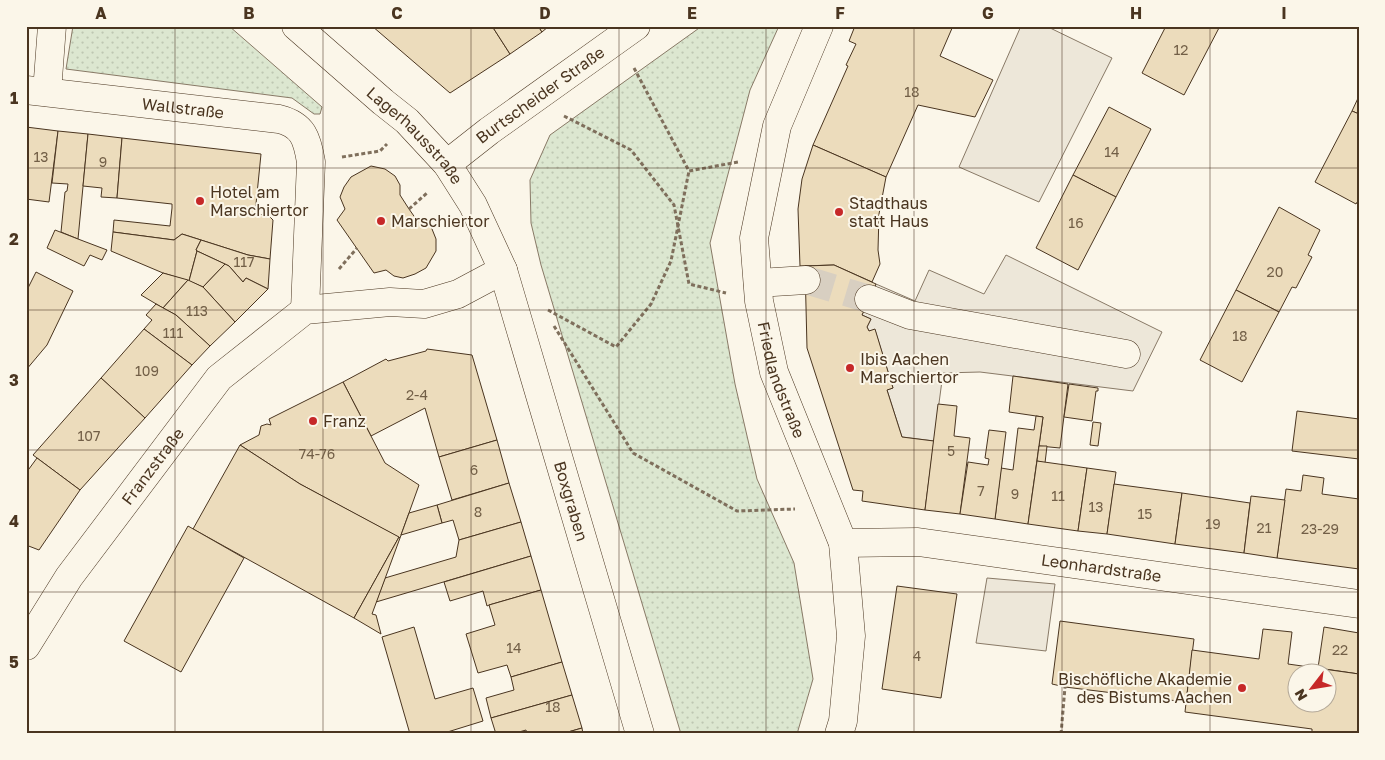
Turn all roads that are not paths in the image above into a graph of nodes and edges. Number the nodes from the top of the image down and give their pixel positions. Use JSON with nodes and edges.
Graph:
{"nodes":[{"id":1,"x":52,"y":26,"type":"edge"},
{"id":2,"x":296,"y":26,"type":"edge"},
{"id":3,"x":636,"y":26,"type":"edge"},
{"id":4,"x":819,"y":26,"type":"edge"},
{"id":5,"x":37,"y":91,"type":"edge"},
{"id":6,"x":446,"y":164,"type":"junction"},
{"id":7,"x":503,"y":270,"type":"junction"},
{"id":8,"x":806,"y":280,"type":"tunnel mouth"},
{"id":9,"x":758,"y":292,"type":"junction"},
{"id":10,"x":869,"y":300,"type":"tunnel mouth"},
{"id":11,"x":305,"y":310,"type":"junction"},
{"id":12,"x":1126,"y":354,"type":"dead end"},
{"id":13,"x":843,"y":543,"type":"junction"},
{"id":14,"x":1359,"y":604,"type":"edge"},
{"id":15,"x":26,"y":646,"type":"edge"},
{"id":16,"x":640,"y":734,"type":"edge"},
{"id":17,"x":839,"y":734,"type":"edge"}],
"edges":[{"from":1,"to":5,"type":"main road"},
{"from":2,"to":6,"type":"main road","name":"Lagerhausstraße"},
{"from":3,"to":6,"type":"main road","name":"Burtscheider Straße"},
{"from":4,"to":9,"type":"main road","name":"Friedlandstraße"},
{"from":5,"to":11,"type":"main road","name":"Wallstraße"},
{"from":6,"to":7,"type":"main road","name":"Lagerhausstraße"},
{"from":7,"to":11,"type":"main road"},
{"from":7,"to":16,"type":"main road","name":"Boxgraben"},
{"from":8,"to":9,"type":"main road"},
{"from":9,"to":13,"type":"main road","name":"Friedlandstraße"},
{"from":10,"to":12,"type":"main road"},
{"from":11,"to":15,"type":"main road","name":"Franzstraße"},
{"from":13,"to":14,"type":"main road","name":"Leonhardstraße"},
{"from":13,"to":17,"type":"main road","name":"Friedlandstraße"}]}
